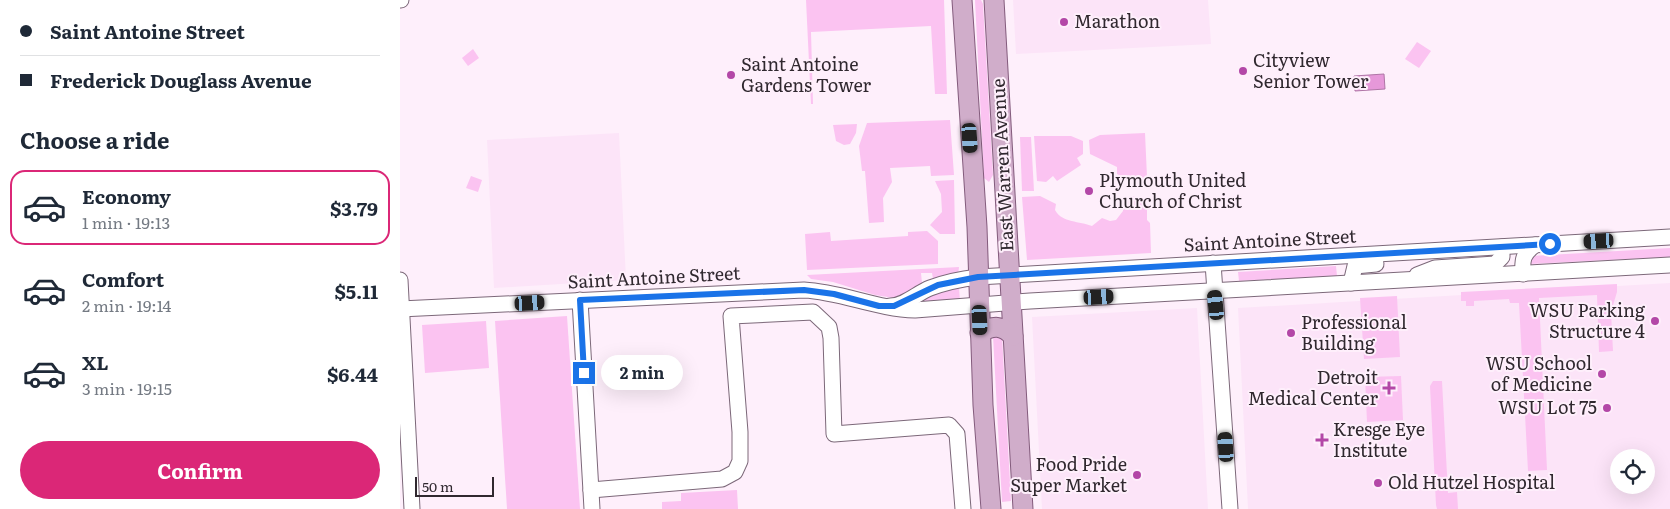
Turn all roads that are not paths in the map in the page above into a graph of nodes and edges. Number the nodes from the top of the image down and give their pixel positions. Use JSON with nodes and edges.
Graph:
{"nodes":[{"id":1,"x":962,"y":0,"type":"edge"},
{"id":2,"x":994,"y":0,"type":"edge"},
{"id":3,"x":973,"y":178,"type":"junction"},
{"id":4,"x":1004,"y":181,"type":"junction"},
{"id":5,"x":1670,"y":237,"type":"edge"},
{"id":6,"x":1534,"y":245,"type":"junction"},
{"id":7,"x":1502,"y":247,"type":"junction"},
{"id":8,"x":1443,"y":250,"type":"junction"},
{"id":9,"x":1212,"y":263,"type":"junction"},
{"id":10,"x":1670,"y":265,"type":"edge"},
{"id":11,"x":1009,"y":274,"type":"junction"},
{"id":12,"x":1523,"y":274,"type":"junction"},
{"id":13,"x":978,"y":277,"type":"junction"},
{"id":14,"x":400,"y":280,"type":"edge"},
{"id":15,"x":1404,"y":280,"type":"junction"},
{"id":16,"x":1351,"y":283,"type":"junction"},
{"id":17,"x":1215,"y":291,"type":"junction"},
{"id":18,"x":580,"y":300,"type":"junction"},
{"id":19,"x":1011,"y":302,"type":"junction"},
{"id":20,"x":879,"y":306,"type":"junction"},
{"id":21,"x":979,"y":306,"type":"junction"},
{"id":22,"x":401,"y":309,"type":"edge"},
{"id":23,"x":980,"y":333,"type":"junction"},
{"id":24,"x":1012,"y":336,"type":"junction"},
{"id":25,"x":591,"y":490,"type":"junction"},
{"id":26,"x":412,"y":509,"type":"edge"},
{"id":27,"x":592,"y":509,"type":"edge"},
{"id":28,"x":964,"y":509,"type":"edge"},
{"id":29,"x":990,"y":509,"type":"edge"},
{"id":30,"x":1023,"y":509,"type":"edge"},
{"id":31,"x":1230,"y":509,"type":"edge"}],
"edges":[{"from":1,"to":3,"type":"main road","name":"East Warren Avenue"},
{"from":2,"to":4,"type":"main road","name":"East Warren Avenue"},
{"from":3,"to":4,"type":"main road"},
{"from":3,"to":13,"type":"main road","name":"East Warren Avenue"},
{"from":4,"to":11,"type":"main road","name":"East Warren Avenue"},
{"from":5,"to":6,"type":"street","name":"Saint Antoine Street"},
{"from":6,"to":7,"type":"street","name":"Saint Antoine Street"},
{"from":6,"to":12,"type":"street"},
{"from":7,"to":8,"type":"street","name":"Saint Antoine Street"},
{"from":7,"to":15,"type":"street"},
{"from":8,"to":9,"type":"street","name":"Saint Antoine Street"},
{"from":8,"to":16,"type":"street"},
{"from":9,"to":11,"type":"street","name":"Saint Antoine Street"},
{"from":9,"to":17,"type":"street"},
{"from":10,"to":12,"type":"street","name":"Saint Antoine Street"},
{"from":11,"to":13,"type":"street","name":"Saint Antoine Street"},
{"from":11,"to":19,"type":"main road","name":"East Warren Avenue"},
{"from":12,"to":15,"type":"street","name":"Saint Antoine Street"},
{"from":13,"to":20,"type":"street","name":"Saint Antoine Street"},
{"from":13,"to":21,"type":"main road","name":"East Warren Avenue"},
{"from":14,"to":22,"type":"street"},
{"from":15,"to":16,"type":"street","name":"Saint Antoine Street"},
{"from":16,"to":17,"type":"street","name":"Saint Antoine Street"},
{"from":17,"to":19,"type":"street","name":"Saint Antoine Street"},
{"from":17,"to":31,"type":"street"},
{"from":18,"to":20,"type":"street","name":"Saint Antoine Street"},
{"from":18,"to":22,"type":"street","name":"Saint Antoine Street"},
{"from":18,"to":25,"type":"street"},
{"from":19,"to":21,"type":"street","name":"Saint Antoine Street"},
{"from":19,"to":24,"type":"main road","name":"East Warren Avenue"},
{"from":20,"to":21,"type":"street","name":"Saint Antoine Street"},
{"from":21,"to":23,"type":"main road","name":"East Warren Avenue"},
{"from":22,"to":26,"type":"street"},
{"from":23,"to":24,"type":"main road"},
{"from":23,"to":29,"type":"main road","name":"East Warren Avenue"},
{"from":24,"to":30,"type":"main road","name":"East Warren Avenue"},
{"from":25,"to":27,"type":"street"},
{"from":25,"to":28,"type":"street"}]}
